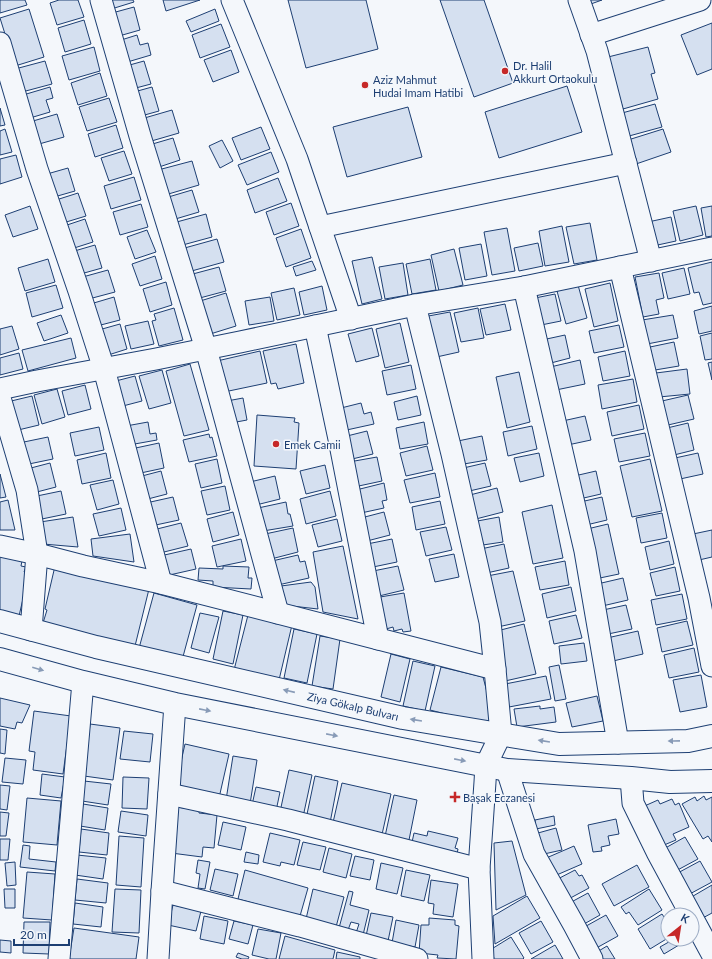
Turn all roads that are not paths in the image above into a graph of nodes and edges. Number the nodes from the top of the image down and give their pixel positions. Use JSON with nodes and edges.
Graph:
{"nodes":[{"id":1,"x":102,"y":0,"type":"edge"},
{"id":2,"x":232,"y":0,"type":"edge"},
{"id":3,"x":579,"y":0,"type":"edge"},
{"id":4,"x":700,"y":0,"type":"edge"},
{"id":5,"x":591,"y":35,"type":"junction"},
{"id":6,"x":0,"y":43,"type":"edge"},
{"id":7,"x":626,"y":163,"type":"junction"},
{"id":8,"x":320,"y":227,"type":"junction"},
{"id":9,"x":712,"y":248,"type":"edge"},
{"id":10,"x":651,"y":261,"type":"junction"},
{"id":11,"x":620,"y":267,"type":"junction"},
{"id":12,"x":524,"y":287,"type":"junction"},
{"id":13,"x":415,"y":305,"type":"junction"},
{"id":14,"x":351,"y":319,"type":"junction"},
{"id":15,"x":315,"y":326,"type":"junction"},
{"id":16,"x":206,"y":349,"type":"junction"},
{"id":17,"x":104,"y":369,"type":"junction"},
{"id":18,"x":0,"y":390,"type":"edge"},
{"id":19,"x":0,"y":398,"type":"edge"},
{"id":20,"x":0,"y":546,"type":"edge"},
{"id":21,"x":37,"y":554,"type":"junction"},
{"id":22,"x":161,"y":583,"type":"junction"},
{"id":23,"x":278,"y":614,"type":"junction"},
{"id":24,"x":0,"y":621,"type":"edge"},
{"id":25,"x":31,"y":630,"type":"junction"},
{"id":26,"x":378,"y":639,"type":"junction"},
{"id":27,"x":0,"y":659,"type":"edge"},
{"id":28,"x":712,"y":666,"type":"edge"},
{"id":29,"x":495,"y":669,"type":"junction"},
{"id":30,"x":83,"y":682,"type":"junction"},
{"id":31,"x":175,"y":704,"type":"junction"},
{"id":32,"x":501,"y":734,"type":"junction"},
{"id":33,"x":712,"y":736,"type":"edge"},
{"id":34,"x":618,"y":743,"type":"junction"},
{"id":35,"x":496,"y":767,"type":"junction"},
{"id":36,"x":631,"y":778,"type":"junction"},
{"id":37,"x":712,"y":781,"type":"edge"},
{"id":38,"x":169,"y":794,"type":"junction"},
{"id":39,"x":479,"y":869,"type":"junction"},
{"id":40,"x":162,"y":891,"type":"junction"},
{"id":41,"x":687,"y":907,"type":"edge"},
{"id":42,"x":700,"y":931,"type":"edge"},
{"id":43,"x":712,"y":954,"type":"edge"},
{"id":44,"x":59,"y":959,"type":"edge"},
{"id":45,"x":158,"y":959,"type":"edge"},
{"id":46,"x":417,"y":959,"type":"edge"},
{"id":47,"x":483,"y":959,"type":"edge"},
{"id":48,"x":592,"y":959,"type":"edge"}],
"edges":[{"from":1,"to":16,"type":"street"},
{"from":2,"to":8,"type":"street"},
{"from":3,"to":5,"type":"street"},
{"from":4,"to":5,"type":"street"},
{"from":5,"to":7,"type":"street"},
{"from":6,"to":17,"type":"street"},
{"from":7,"to":8,"type":"street"},
{"from":7,"to":10,"type":"street"},
{"from":8,"to":14,"type":"street"},
{"from":9,"to":10,"type":"street"},
{"from":10,"to":11,"type":"street"},
{"from":11,"to":12,"type":"street"},
{"from":11,"to":28,"type":"street"},
{"from":12,"to":13,"type":"street"},
{"from":12,"to":34,"type":"street"},
{"from":13,"to":14,"type":"street"},
{"from":13,"to":29,"type":"street"},
{"from":14,"to":15,"type":"street"},
{"from":15,"to":16,"type":"street"},
{"from":15,"to":26,"type":"street"},
{"from":16,"to":17,"type":"street"},
{"from":16,"to":23,"type":"street"},
{"from":17,"to":18,"type":"street"},
{"from":17,"to":22,"type":"street"},
{"from":19,"to":21,"type":"street"},
{"from":20,"to":21,"type":"street"},
{"from":21,"to":22,"type":"street"},
{"from":21,"to":25,"type":"street"},
{"from":22,"to":23,"type":"street"},
{"from":23,"to":26,"type":"street"},
{"from":24,"to":25,"type":"main road","name":"Ziya Gökalp Bulvarı"},
{"from":32,"to":25,"type":"main road","name":"Ziya Gökalp Bulvarı","one_way":true},
{"from":26,"to":29,"type":"street"},
{"from":27,"to":30,"type":"main road","one_way":true},
{"from":29,"to":32,"type":"street"},
{"from":30,"to":31,"type":"main road"},
{"from":30,"to":44,"type":"street"},
{"from":31,"to":35,"type":"main road","one_way":true},
{"from":31,"to":38,"type":"street"},
{"from":34,"to":32,"type":"main road","name":"Ziya Gökalp Bulvarı","one_way":true},
{"from":32,"to":35,"type":"street"},
{"from":33,"to":34,"type":"main road","name":"Ziya Gökalp Bulvarı","one_way":true},
{"from":35,"to":36,"type":"main road"},
{"from":35,"to":39,"type":"street"},
{"from":35,"to":48,"type":"street"},
{"from":36,"to":37,"type":"main road"},
{"from":36,"to":41,"type":"street"},
{"from":38,"to":39,"type":"street"},
{"from":38,"to":40,"type":"street"},
{"from":39,"to":47,"type":"street"},
{"from":40,"to":45,"type":"street"},
{"from":40,"to":46,"type":"street"},
{"from":42,"to":43,"type":"street"}]}
